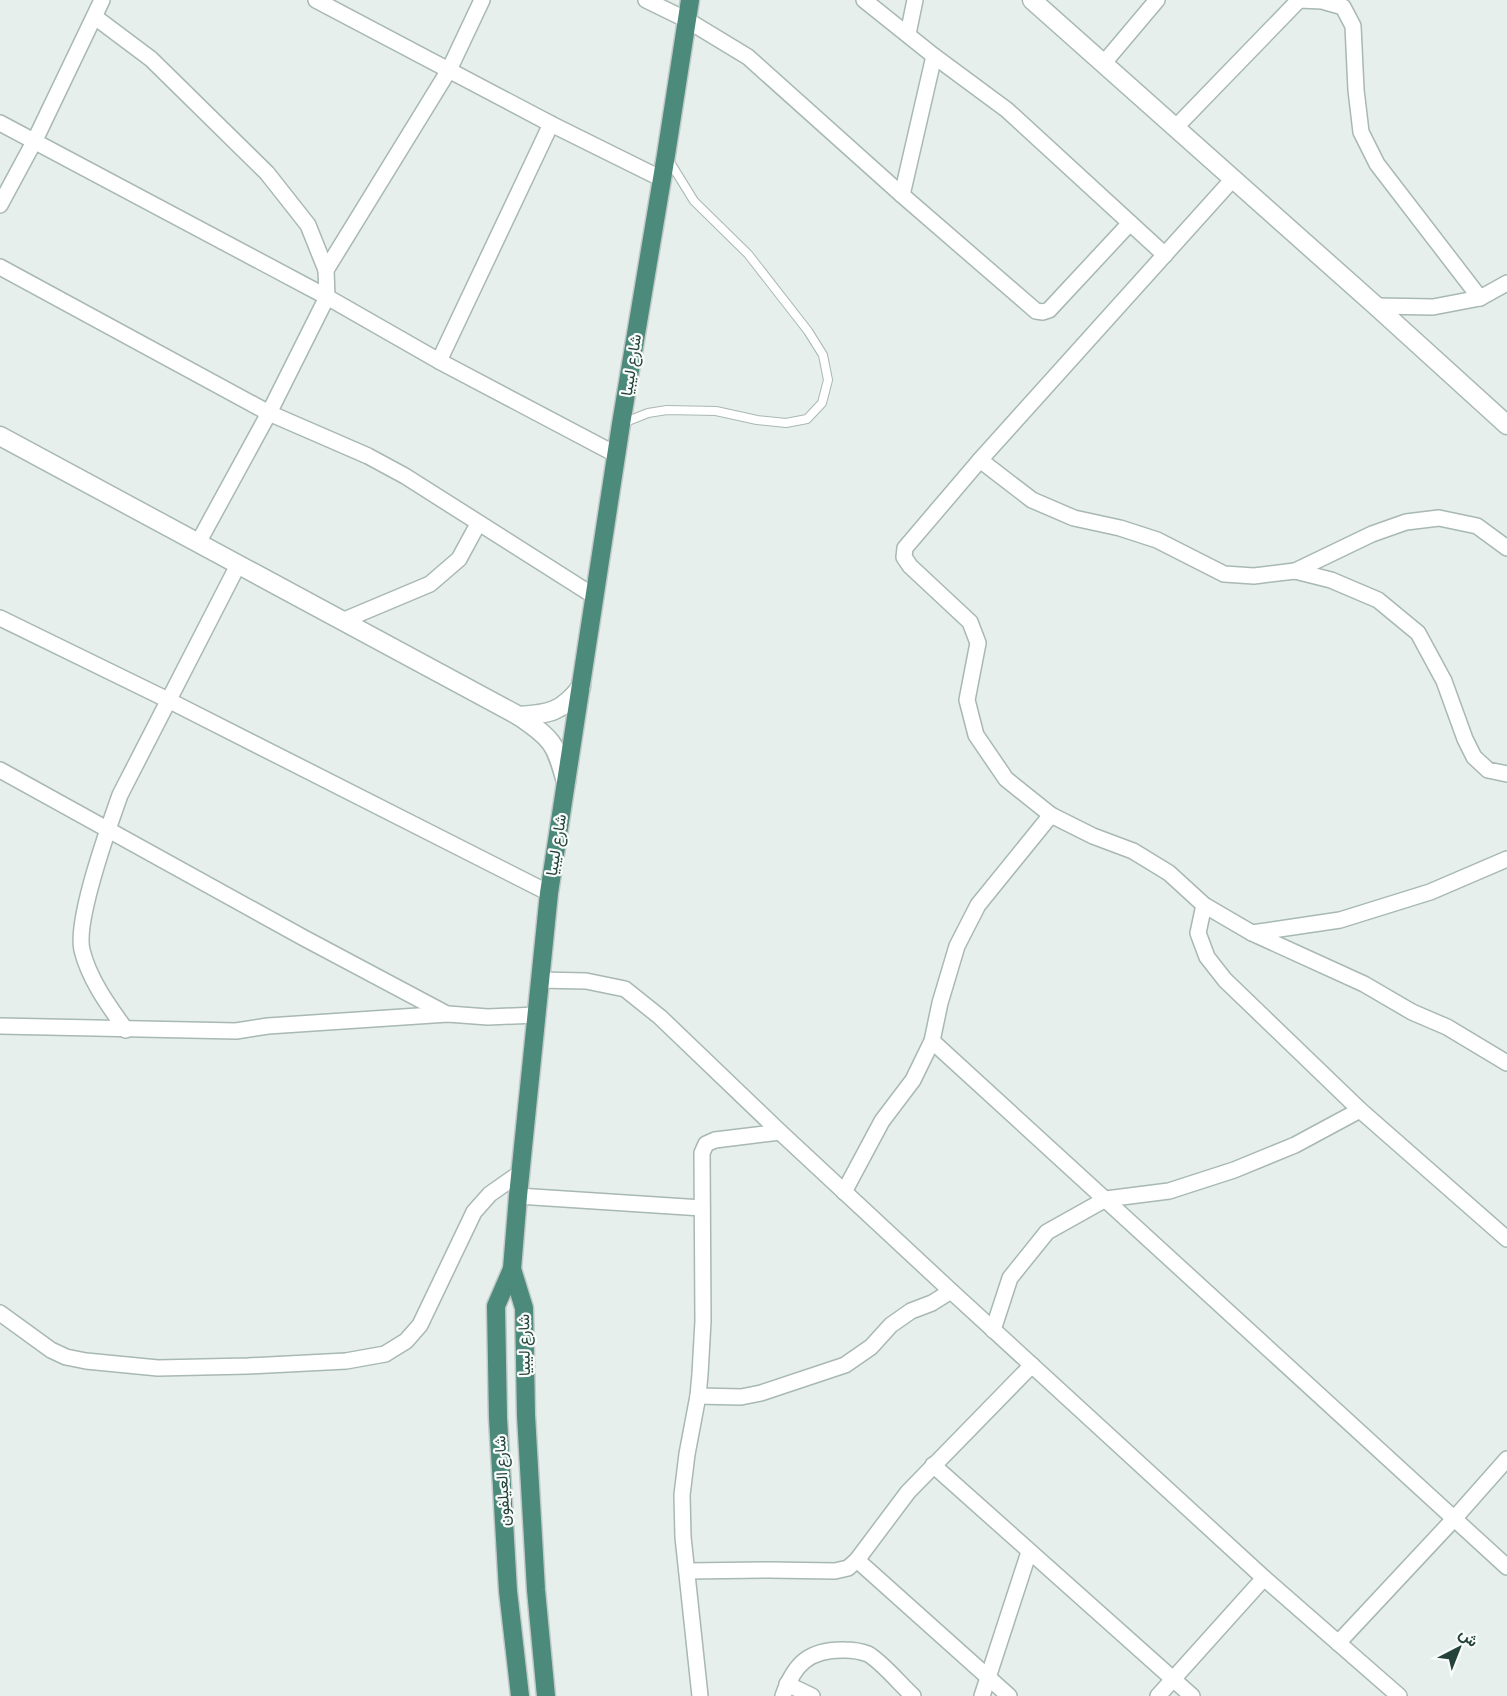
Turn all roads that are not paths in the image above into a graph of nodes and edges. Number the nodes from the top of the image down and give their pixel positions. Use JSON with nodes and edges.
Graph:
{"nodes":[{"id":1,"x":102,"y":0,"type":"edge"},
{"id":2,"x":316,"y":0,"type":"edge"},
{"id":3,"x":482,"y":0,"type":"edge"},
{"id":4,"x":646,"y":0,"type":"edge"},
{"id":5,"x":690,"y":0,"type":"edge"},
{"id":6,"x":864,"y":0,"type":"edge"},
{"id":7,"x":915,"y":0,"type":"edge"},
{"id":8,"x":1032,"y":0,"type":"edge"},
{"id":9,"x":1157,"y":0,"type":"edge"},
{"id":10,"x":1299,"y":0,"type":"edge"},
{"id":11,"x":95,"y":17,"type":"junction"},
{"id":12,"x":687,"y":20,"type":"junction"},
{"id":13,"x":908,"y":34,"type":"junction"},
{"id":14,"x":934,"y":56,"type":"junction"},
{"id":15,"x":1103,"y":64,"type":"junction"},
{"id":16,"x":449,"y":70,"type":"junction"},
{"id":17,"x":0,"y":123,"type":"edge"},
{"id":18,"x":551,"y":124,"type":"junction"},
{"id":19,"x":1175,"y":128,"type":"junction"},
{"id":20,"x":35,"y":140,"type":"junction"},
{"id":21,"x":666,"y":155,"type":"junction"},
{"id":22,"x":662,"y":179,"type":"junction"},
{"id":23,"x":1233,"y":180,"type":"junction"},
{"id":24,"x":902,"y":195,"type":"junction"},
{"id":25,"x":0,"y":205,"type":"edge"},
{"id":26,"x":1130,"y":224,"type":"junction"},
{"id":27,"x":1165,"y":255,"type":"junction"},
{"id":28,"x":0,"y":267,"type":"edge"},
{"id":29,"x":326,"y":270,"type":"junction"},
{"id":30,"x":1507,"y":283,"type":"edge"},
{"id":31,"x":327,"y":297,"type":"junction"},
{"id":32,"x":1480,"y":298,"type":"junction"},
{"id":33,"x":1376,"y":306,"type":"junction"},
{"id":34,"x":439,"y":361,"type":"junction"},
{"id":35,"x":269,"y":413,"type":"junction"},
{"id":36,"x":621,"y":424,"type":"junction"},
{"id":37,"x":1507,"y":425,"type":"edge"},
{"id":38,"x":0,"y":436,"type":"edge"},
{"id":39,"x":617,"y":455,"type":"junction"},
{"id":40,"x":980,"y":460,"type":"junction"},
{"id":41,"x":478,"y":524,"type":"junction"},
{"id":42,"x":198,"y":543,"type":"junction"},
{"id":43,"x":1507,"y":548,"type":"edge"},
{"id":44,"x":238,"y":565,"type":"junction"},
{"id":45,"x":1295,"y":571,"type":"junction"},
{"id":46,"x":594,"y":596,"type":"junction"},
{"id":47,"x":0,"y":618,"type":"edge"},
{"id":48,"x":342,"y":621,"type":"junction"},
{"id":49,"x":581,"y":687,"type":"junction"},
{"id":50,"x":168,"y":700,"type":"junction"},
{"id":51,"x":519,"y":716,"type":"junction"},
{"id":52,"x":0,"y":770,"type":"edge"},
{"id":53,"x":1507,"y":774,"type":"edge"},
{"id":54,"x":566,"y":782,"type":"junction"},
{"id":55,"x":1051,"y":815,"type":"junction"},
{"id":56,"x":108,"y":831,"type":"junction"},
{"id":57,"x":1507,"y":859,"type":"edge"},
{"id":58,"x":549,"y":893,"type":"junction"},
{"id":59,"x":1204,"y":905,"type":"junction"},
{"id":60,"x":1252,"y":933,"type":"junction"},
{"id":61,"x":539,"y":980,"type":"junction"},
{"id":62,"x":448,"y":1014,"type":"junction"},
{"id":63,"x":536,"y":1015,"type":"junction"},
{"id":64,"x":0,"y":1026,"type":"edge"},
{"id":65,"x":126,"y":1029,"type":"junction"},
{"id":66,"x":932,"y":1041,"type":"junction"},
{"id":67,"x":1507,"y":1063,"type":"edge"},
{"id":68,"x":1360,"y":1110,"type":"junction"},
{"id":69,"x":780,"y":1132,"type":"junction"},
{"id":70,"x":520,"y":1173,"type":"junction"},
{"id":71,"x":844,"y":1192,"type":"junction"},
{"id":72,"x":518,"y":1196,"type":"junction"},
{"id":73,"x":1106,"y":1198,"type":"junction"},
{"id":74,"x":702,"y":1208,"type":"junction"},
{"id":75,"x":1507,"y":1239,"type":"edge"},
{"id":76,"x":512,"y":1269,"type":"junction"},
{"id":77,"x":951,"y":1291,"type":"junction"},
{"id":78,"x":0,"y":1313,"type":"edge"},
{"id":79,"x":993,"y":1330,"type":"junction"},
{"id":80,"x":1032,"y":1365,"type":"junction"},
{"id":81,"x":698,"y":1396,"type":"junction"},
{"id":82,"x":1507,"y":1459,"type":"edge"},
{"id":83,"x":933,"y":1466,"type":"junction"},
{"id":84,"x":1454,"y":1520,"type":"junction"},
{"id":85,"x":1029,"y":1552,"type":"junction"},
{"id":86,"x":857,"y":1560,"type":"junction"},
{"id":87,"x":1507,"y":1567,"type":"edge"},
{"id":88,"x":687,"y":1571,"type":"junction"},
{"id":89,"x":1264,"y":1578,"type":"junction"},
{"id":90,"x":1338,"y":1642,"type":"junction"},
{"id":91,"x":989,"y":1678,"type":"junction"},
{"id":92,"x":1172,"y":1679,"type":"junction"},
{"id":93,"x":785,"y":1690,"type":"edge"},
{"id":94,"x":520,"y":1696,"type":"edge"},
{"id":95,"x":546,"y":1696,"type":"edge"},
{"id":96,"x":700,"y":1696,"type":"edge"},
{"id":97,"x":812,"y":1696,"type":"edge"},
{"id":98,"x":913,"y":1696,"type":"edge"},
{"id":99,"x":982,"y":1696,"type":"edge"},
{"id":100,"x":1009,"y":1696,"type":"edge"},
{"id":101,"x":1158,"y":1696,"type":"edge"},
{"id":102,"x":1192,"y":1696,"type":"edge"},
{"id":103,"x":1399,"y":1696,"type":"edge"}],
"edges":[{"from":1,"to":11,"type":"street"},
{"from":2,"to":16,"type":"street"},
{"from":3,"to":16,"type":"street"},
{"from":4,"to":12,"type":"street"},
{"from":5,"to":12,"type":"highway","name":"شارع ليبيا"},
{"from":6,"to":13,"type":"street"},
{"from":7,"to":13,"type":"street"},
{"from":8,"to":15,"type":"street"},
{"from":9,"to":15,"type":"street"},
{"from":10,"to":19,"type":"street"},
{"from":10,"to":32,"type":"street"},
{"from":11,"to":20,"type":"street"},
{"from":11,"to":29,"type":"street"},
{"from":12,"to":21,"type":"highway","name":"شارع ليبيا"},
{"from":12,"to":24,"type":"street"},
{"from":13,"to":14,"type":"street"},
{"from":14,"to":24,"type":"street"},
{"from":14,"to":26,"type":"street"},
{"from":15,"to":19,"type":"street"},
{"from":16,"to":18,"type":"street"},
{"from":16,"to":29,"type":"street"},
{"from":17,"to":20,"type":"street"},
{"from":18,"to":22,"type":"street"},
{"from":18,"to":34,"type":"street"},
{"from":19,"to":23,"type":"street"},
{"from":20,"to":25,"type":"street"},
{"from":20,"to":31,"type":"street"},
{"from":21,"to":22,"type":"highway","name":"شارع ليبيا"},
{"from":21,"to":36,"type":"lane"},
{"from":22,"to":36,"type":"highway","name":"شارع ليبيا"},
{"from":23,"to":27,"type":"street"},
{"from":23,"to":33,"type":"street"},
{"from":24,"to":26,"type":"street"},
{"from":26,"to":27,"type":"street"},
{"from":27,"to":40,"type":"street"},
{"from":28,"to":35,"type":"street"},
{"from":29,"to":31,"type":"street"},
{"from":30,"to":32,"type":"street"},
{"from":31,"to":34,"type":"street"},
{"from":31,"to":35,"type":"street"},
{"from":32,"to":33,"type":"street"},
{"from":33,"to":37,"type":"street"},
{"from":34,"to":39,"type":"street"},
{"from":35,"to":41,"type":"street"},
{"from":35,"to":42,"type":"street"},
{"from":36,"to":39,"type":"highway","name":"شارع ليبيا"},
{"from":38,"to":42,"type":"street"},
{"from":39,"to":46,"type":"highway","name":"شارع ليبيا"},
{"from":40,"to":45,"type":"street"},
{"from":40,"to":55,"type":"street"},
{"from":41,"to":46,"type":"street"},
{"from":41,"to":48,"type":"street"},
{"from":42,"to":44,"type":"street"},
{"from":43,"to":45,"type":"street"},
{"from":44,"to":48,"type":"street"},
{"from":44,"to":50,"type":"street"},
{"from":45,"to":53,"type":"street"},
{"from":46,"to":49,"type":"highway","name":"شارع ليبيا"},
{"from":47,"to":50,"type":"street"},
{"from":48,"to":51,"type":"street"},
{"from":49,"to":51,"type":"street"},
{"from":49,"to":54,"type":"highway","name":"شارع ليبيا"},
{"from":50,"to":56,"type":"street"},
{"from":50,"to":58,"type":"street"},
{"from":51,"to":54,"type":"street"},
{"from":52,"to":56,"type":"street"},
{"from":54,"to":58,"type":"highway","name":"شارع ليبيا"},
{"from":55,"to":59,"type":"street"},
{"from":55,"to":66,"type":"street"},
{"from":56,"to":62,"type":"street"},
{"from":56,"to":65,"type":"street"},
{"from":57,"to":60,"type":"street"},
{"from":58,"to":61,"type":"highway","name":"شارع ليبيا"},
{"from":59,"to":60,"type":"street"},
{"from":59,"to":68,"type":"street"},
{"from":60,"to":67,"type":"street"},
{"from":61,"to":63,"type":"highway","name":"شارع ليبيا"},
{"from":61,"to":69,"type":"street"},
{"from":62,"to":63,"type":"street"},
{"from":62,"to":65,"type":"street"},
{"from":63,"to":70,"type":"highway","name":"شارع ليبيا"},
{"from":64,"to":65,"type":"street"},
{"from":66,"to":71,"type":"street"},
{"from":66,"to":73,"type":"street"},
{"from":68,"to":73,"type":"street"},
{"from":68,"to":75,"type":"street"},
{"from":69,"to":71,"type":"street"},
{"from":69,"to":74,"type":"street"},
{"from":70,"to":72,"type":"highway","name":"شارع ليبيا"},
{"from":70,"to":78,"type":"street"},
{"from":71,"to":77,"type":"street"},
{"from":72,"to":74,"type":"street"},
{"from":72,"to":76,"type":"highway","name":"شارع ليبيا"},
{"from":73,"to":79,"type":"street"},
{"from":73,"to":84,"type":"street"},
{"from":74,"to":81,"type":"street"},
{"from":76,"to":94,"type":"highway","name":"شارع العيلفون"},
{"from":76,"to":95,"type":"highway","name":"شارع ليبيا"},
{"from":77,"to":79,"type":"street"},
{"from":77,"to":81,"type":"street"},
{"from":79,"to":80,"type":"street"},
{"from":80,"to":83,"type":"street"},
{"from":80,"to":89,"type":"street"},
{"from":81,"to":88,"type":"street"},
{"from":82,"to":84,"type":"street"},
{"from":83,"to":85,"type":"street"},
{"from":83,"to":86,"type":"street"},
{"from":84,"to":87,"type":"street"},
{"from":84,"to":90,"type":"street"},
{"from":85,"to":91,"type":"street"},
{"from":85,"to":92,"type":"street"},
{"from":86,"to":88,"type":"street"},
{"from":86,"to":91,"type":"street"},
{"from":88,"to":96,"type":"street"},
{"from":89,"to":90,"type":"street"},
{"from":89,"to":92,"type":"street"},
{"from":90,"to":103,"type":"street"},
{"from":91,"to":99,"type":"street"},
{"from":91,"to":100,"type":"street"},
{"from":92,"to":101,"type":"street"},
{"from":92,"to":102,"type":"street"},
{"from":93,"to":97,"type":"street"},
{"from":93,"to":98,"type":"street"}]}
